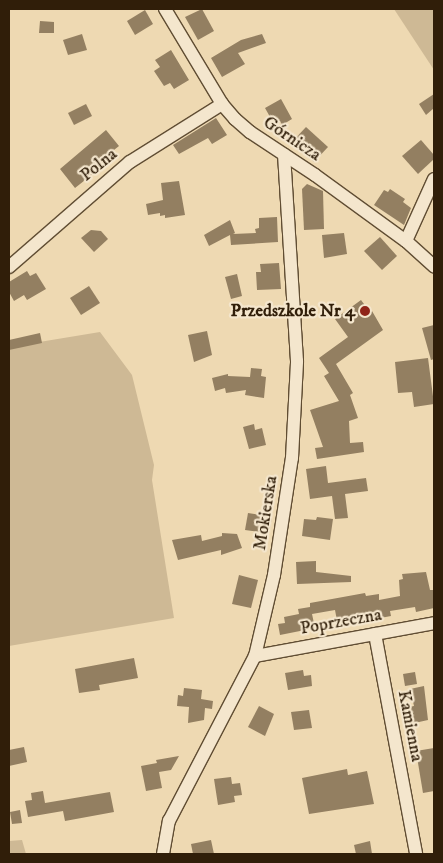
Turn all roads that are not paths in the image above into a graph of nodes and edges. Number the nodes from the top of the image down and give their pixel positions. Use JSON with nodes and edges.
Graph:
{"nodes":[{"id":1,"x":165,"y":9,"type":"edge"},
{"id":2,"x":222,"y":104,"type":"junction"},
{"id":3,"x":284,"y":154,"type":"junction"},
{"id":4,"x":434,"y":179,"type":"edge"},
{"id":5,"x":406,"y":241,"type":"junction"},
{"id":6,"x":9,"y":266,"type":"edge"},
{"id":7,"x":434,"y":266,"type":"edge"},
{"id":8,"x":434,"y":623,"type":"edge"},
{"id":9,"x":375,"y":634,"type":"junction"},
{"id":10,"x":255,"y":656,"type":"junction"},
{"id":11,"x":163,"y":854,"type":"edge"},
{"id":12,"x":416,"y":854,"type":"edge"}],
"edges":[{"from":1,"to":2,"type":"street","name":"Górnicza"},
{"from":2,"to":3,"type":"street","name":"Górnicza"},
{"from":2,"to":6,"type":"street","name":"Polna"},
{"from":3,"to":5,"type":"street","name":"Górnicza"},
{"from":3,"to":10,"type":"street","name":"Mokierska"},
{"from":4,"to":5,"type":"street"},
{"from":5,"to":7,"type":"street","name":"Górnicza"},
{"from":8,"to":9,"type":"street","name":"Poprzeczna"},
{"from":9,"to":10,"type":"street","name":"Poprzeczna"},
{"from":9,"to":12,"type":"street","name":"Kamienna"},
{"from":10,"to":11,"type":"street","name":"Mokierska"}]}
